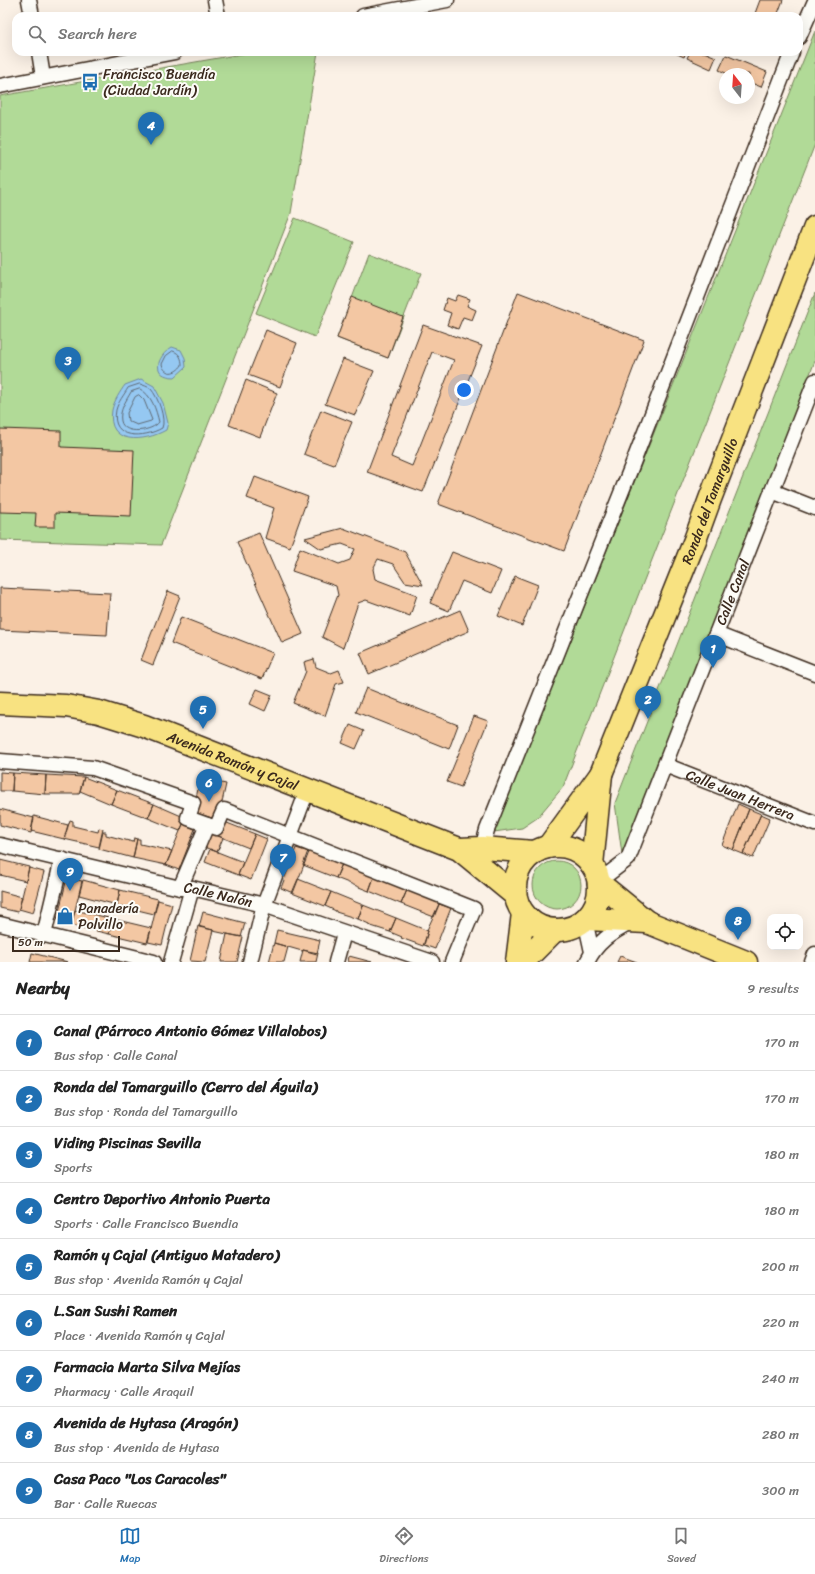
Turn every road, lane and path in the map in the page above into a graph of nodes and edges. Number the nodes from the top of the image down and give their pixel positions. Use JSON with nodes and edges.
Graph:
{"nodes":[{"id":1,"x":29,"y":0,"type":"edge"},
{"id":2,"x":215,"y":0,"type":"edge"},
{"id":3,"x":447,"y":0,"type":"edge"},
{"id":4,"x":815,"y":1,"type":"edge"},
{"id":5,"x":407,"y":4,"type":"edge"},
{"id":6,"x":31,"y":12,"type":"edge"},
{"id":7,"x":217,"y":12,"type":"edge"},
{"id":8,"x":378,"y":12,"type":"edge"},
{"id":9,"x":803,"y":28,"type":"edge"},
{"id":10,"x":39,"y":56,"type":"edge"},
{"id":11,"x":154,"y":56,"type":"edge"},
{"id":12,"x":790,"y":56,"type":"edge"},
{"id":13,"x":43,"y":77,"type":"junction"},
{"id":14,"x":0,"y":86,"type":"edge"},
{"id":15,"x":815,"y":227,"type":"edge"},
{"id":16,"x":815,"y":381,"type":"edge"},
{"id":17,"x":772,"y":492,"type":"junction"},
{"id":18,"x":815,"y":508,"type":"edge"},
{"id":19,"x":716,"y":634,"type":"junction"},
{"id":20,"x":815,"y":673,"type":"edge"},
{"id":21,"x":0,"y":703,"type":"edge"},
{"id":22,"x":0,"y":761,"type":"edge"},
{"id":23,"x":665,"y":766,"type":"junction"},
{"id":24,"x":601,"y":774,"type":"junction"},
{"id":25,"x":306,"y":791,"type":"junction"},
{"id":26,"x":815,"y":824,"type":"edge"},
{"id":27,"x":207,"y":825,"type":"junction"},
{"id":28,"x":290,"y":836,"type":"junction"},
{"id":29,"x":0,"y":845,"type":"edge"},
{"id":30,"x":482,"y":848,"type":"junction"},
{"id":31,"x":458,"y":849,"type":"junction"},
{"id":32,"x":541,"y":850,"type":"junction"},
{"id":33,"x":62,"y":859,"type":"junction"},
{"id":34,"x":596,"y":876,"type":"junction"},
{"id":35,"x":186,"y":888,"type":"junction"},
{"id":36,"x":519,"y":904,"type":"junction"},
{"id":37,"x":264,"y":905,"type":"junction"},
{"id":38,"x":585,"y":919,"type":"junction"},
{"id":39,"x":641,"y":921,"type":"junction"},
{"id":40,"x":0,"y":924,"type":"edge"},
{"id":41,"x":555,"y":930,"type":"junction"},
{"id":42,"x":344,"y":933,"type":"junction"},
{"id":43,"x":44,"y":935,"type":"junction"},
{"id":44,"x":815,"y":954,"type":"edge"},
{"id":45,"x":590,"y":957,"type":"edge"},
{"id":46,"x":154,"y":962,"type":"edge"},
{"id":47,"x":171,"y":962,"type":"edge"},
{"id":48,"x":250,"y":962,"type":"edge"},
{"id":49,"x":336,"y":962,"type":"edge"},
{"id":50,"x":432,"y":962,"type":"edge"},
{"id":51,"x":452,"y":962,"type":"edge"},
{"id":52,"x":516,"y":962,"type":"edge"},
{"id":53,"x":523,"y":962,"type":"edge"},
{"id":54,"x":746,"y":962,"type":"edge"},
{"id":55,"x":812,"y":962,"type":"edge"}],
"edges":[{"from":1,"to":6,"type":"street"},
{"from":2,"to":7,"type":"street"},
{"from":3,"to":5,"type":"street"},
{"from":4,"to":9,"type":"street"},
{"from":5,"to":8,"type":"street"},
{"from":10,"to":13,"type":"street"},
{"from":11,"to":13,"type":"street"},
{"from":12,"to":30,"type":"street"},
{"from":13,"to":14,"type":"street"},
{"from":15,"to":24,"type":"main road","name":"Ronda del Tamarguillo"},
{"from":16,"to":17,"type":"street","name":"Calle Canal"},
{"from":17,"to":18,"type":"street"},
{"from":17,"to":19,"type":"street","name":"Calle Canal"},
{"from":19,"to":20,"type":"street"},
{"from":19,"to":23,"type":"street","name":"Calle Canal"},
{"from":21,"to":25,"type":"main road","name":"Avenida Ramón y Cajal"},
{"from":22,"to":27,"type":"street"},
{"from":23,"to":26,"type":"street","name":"Calle Juan Herrera"},
{"from":23,"to":34,"type":"street","name":"Calle Canal"},
{"from":24,"to":32,"type":"main road","name":"Ronda del Tamarguillo"},
{"from":24,"to":34,"type":"main road","name":"Ronda del Tamarguillo"},
{"from":25,"to":28,"type":"street"},
{"from":25,"to":31,"type":"main road","name":"Avenida Ramón y Cajal"},
{"from":27,"to":28,"type":"street"},
{"from":27,"to":35,"type":"street"},
{"from":28,"to":37,"type":"street"},
{"from":28,"to":51,"type":"street"},
{"from":29,"to":33,"type":"street","name":"Calle Nalón"},
{"from":30,"to":31,"type":"main road"},
{"from":30,"to":32,"type":"main road"},
{"from":31,"to":36,"type":"main road"},
{"from":32,"to":34,"type":"main road"},
{"from":32,"to":36,"type":"main road"},
{"from":33,"to":35,"type":"street","name":"Calle Nalón"},
{"from":33,"to":43,"type":"street"},
{"from":34,"to":38,"type":"main road"},
{"from":34,"to":39,"type":"main road"},
{"from":35,"to":37,"type":"street","name":"Calle Nalón"},
{"from":35,"to":47,"type":"street"},
{"from":36,"to":41,"type":"main road"},
{"from":36,"to":52,"type":"main road"},
{"from":37,"to":42,"type":"street","name":"Calle Nalón"},
{"from":37,"to":48,"type":"street"},
{"from":38,"to":39,"type":"main road"},
{"from":38,"to":41,"type":"main road"},
{"from":38,"to":45,"type":"street"},
{"from":39,"to":45,"type":"street"},
{"from":39,"to":54,"type":"main road"},
{"from":40,"to":43,"type":"street"},
{"from":41,"to":53,"type":"main road"},
{"from":42,"to":49,"type":"street"},
{"from":42,"to":50,"type":"street","name":"Calle Nalón"},
{"from":43,"to":46,"type":"street"},
{"from":44,"to":55,"type":"street"}]}
